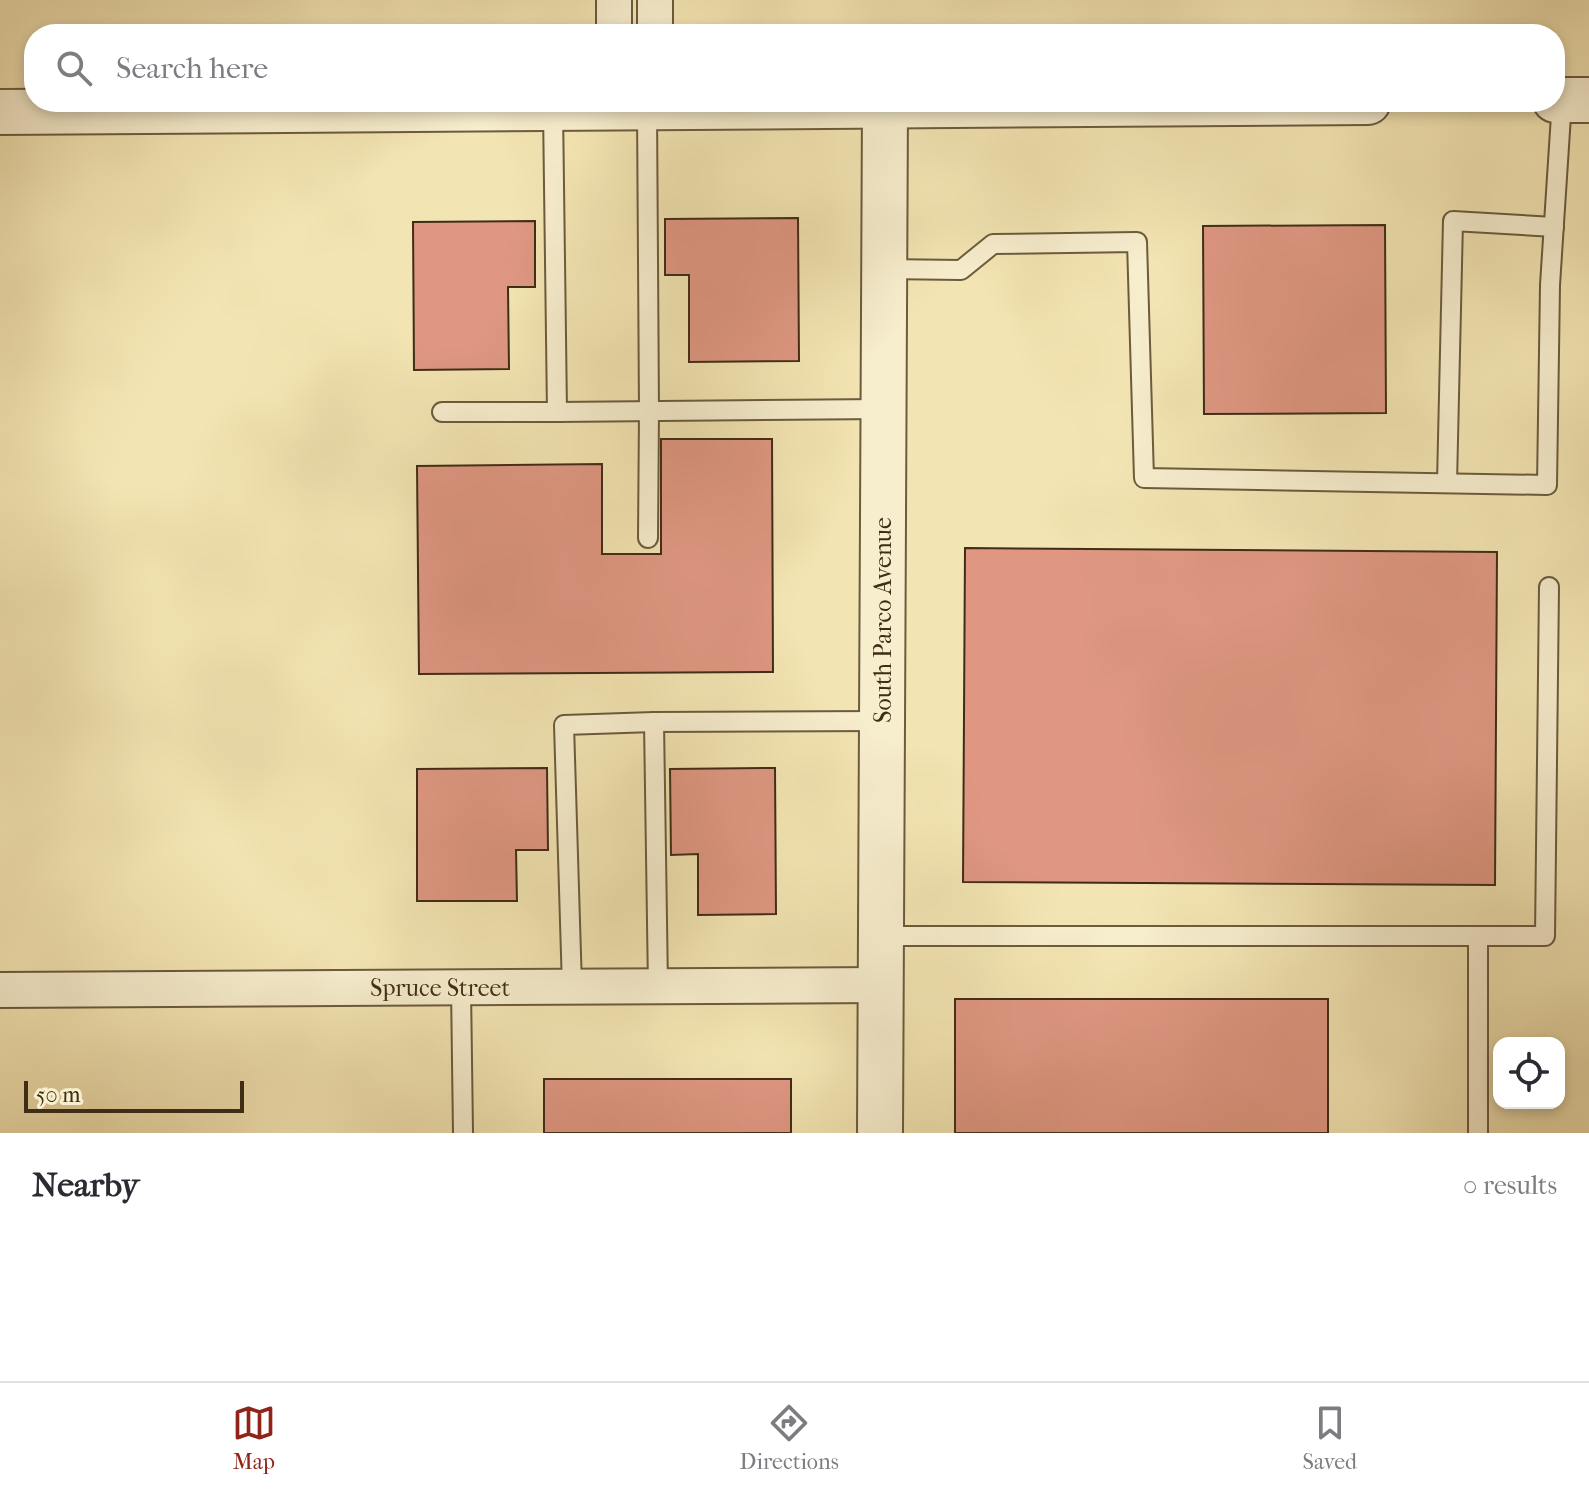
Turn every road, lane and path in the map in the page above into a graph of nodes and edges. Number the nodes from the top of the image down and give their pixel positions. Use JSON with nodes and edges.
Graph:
{"nodes":[{"id":1,"x":614,"y":0,"type":"edge"},
{"id":2,"x":655,"y":0,"type":"edge"},
{"id":3,"x":614,"y":24,"type":"edge"},
{"id":4,"x":655,"y":24,"type":"edge"},
{"id":5,"x":1569,"y":100,"type":"edge"},
{"id":6,"x":0,"y":112,"type":"edge"},
{"id":7,"x":24,"y":112,"type":"edge"},
{"id":8,"x":553,"y":112,"type":"edge"},
{"id":9,"x":639,"y":112,"type":"edge"},
{"id":10,"x":885,"y":112,"type":"edge"},
{"id":11,"x":1554,"y":227,"type":"junction"},
{"id":12,"x":884,"y":269,"type":"junction"},
{"id":13,"x":884,"y":409,"type":"junction"},
{"id":14,"x":649,"y":411,"type":"junction"},
{"id":15,"x":442,"y":412,"type":"dead end"},
{"id":16,"x":557,"y":412,"type":"junction"},
{"id":17,"x":1447,"y":483,"type":"junction"},
{"id":18,"x":648,"y":538,"type":"dead end"},
{"id":19,"x":1549,"y":587,"type":"dead end"},
{"id":20,"x":882,"y":721,"type":"junction"},
{"id":21,"x":654,"y":722,"type":"junction"},
{"id":22,"x":881,"y":936,"type":"junction"},
{"id":23,"x":1478,"y":936,"type":"junction"},
{"id":24,"x":880,"y":985,"type":"junction"},
{"id":25,"x":572,"y":987,"type":"junction"},
{"id":26,"x":658,"y":987,"type":"junction"},
{"id":27,"x":461,"y":988,"type":"junction"},
{"id":28,"x":0,"y":990,"type":"edge"},
{"id":29,"x":463,"y":1133,"type":"edge"},
{"id":30,"x":880,"y":1133,"type":"edge"},
{"id":31,"x":1478,"y":1133,"type":"edge"}],
"edges":[{"from":1,"to":3,"type":"street"},
{"from":2,"to":4,"type":"street"},
{"from":5,"to":11,"type":"lane"},
{"from":6,"to":7,"type":"street"},
{"from":8,"to":16,"type":"lane"},
{"from":9,"to":14,"type":"lane"},
{"from":10,"to":12,"type":"street","name":"South Parco Avenue"},
{"from":11,"to":17,"type":"lane"},
{"from":11,"to":17,"type":"lane"},
{"from":12,"to":13,"type":"street","name":"South Parco Avenue"},
{"from":12,"to":17,"type":"lane"},
{"from":13,"to":14,"type":"lane"},
{"from":13,"to":20,"type":"street","name":"South Parco Avenue"},
{"from":14,"to":16,"type":"lane"},
{"from":14,"to":18,"type":"lane"},
{"from":15,"to":16,"type":"lane"},
{"from":19,"to":23,"type":"lane"},
{"from":20,"to":21,"type":"lane"},
{"from":20,"to":22,"type":"street","name":"South Parco Avenue"},
{"from":21,"to":25,"type":"lane"},
{"from":21,"to":26,"type":"lane"},
{"from":22,"to":23,"type":"lane"},
{"from":22,"to":24,"type":"street","name":"South Parco Avenue"},
{"from":23,"to":31,"type":"lane"},
{"from":24,"to":26,"type":"street","name":"Spruce Street"},
{"from":24,"to":30,"type":"street","name":"South Parco Avenue"},
{"from":25,"to":26,"type":"street","name":"Spruce Street"},
{"from":25,"to":27,"type":"street","name":"Spruce Street"},
{"from":27,"to":28,"type":"street","name":"Spruce Street"},
{"from":27,"to":29,"type":"lane"}]}
